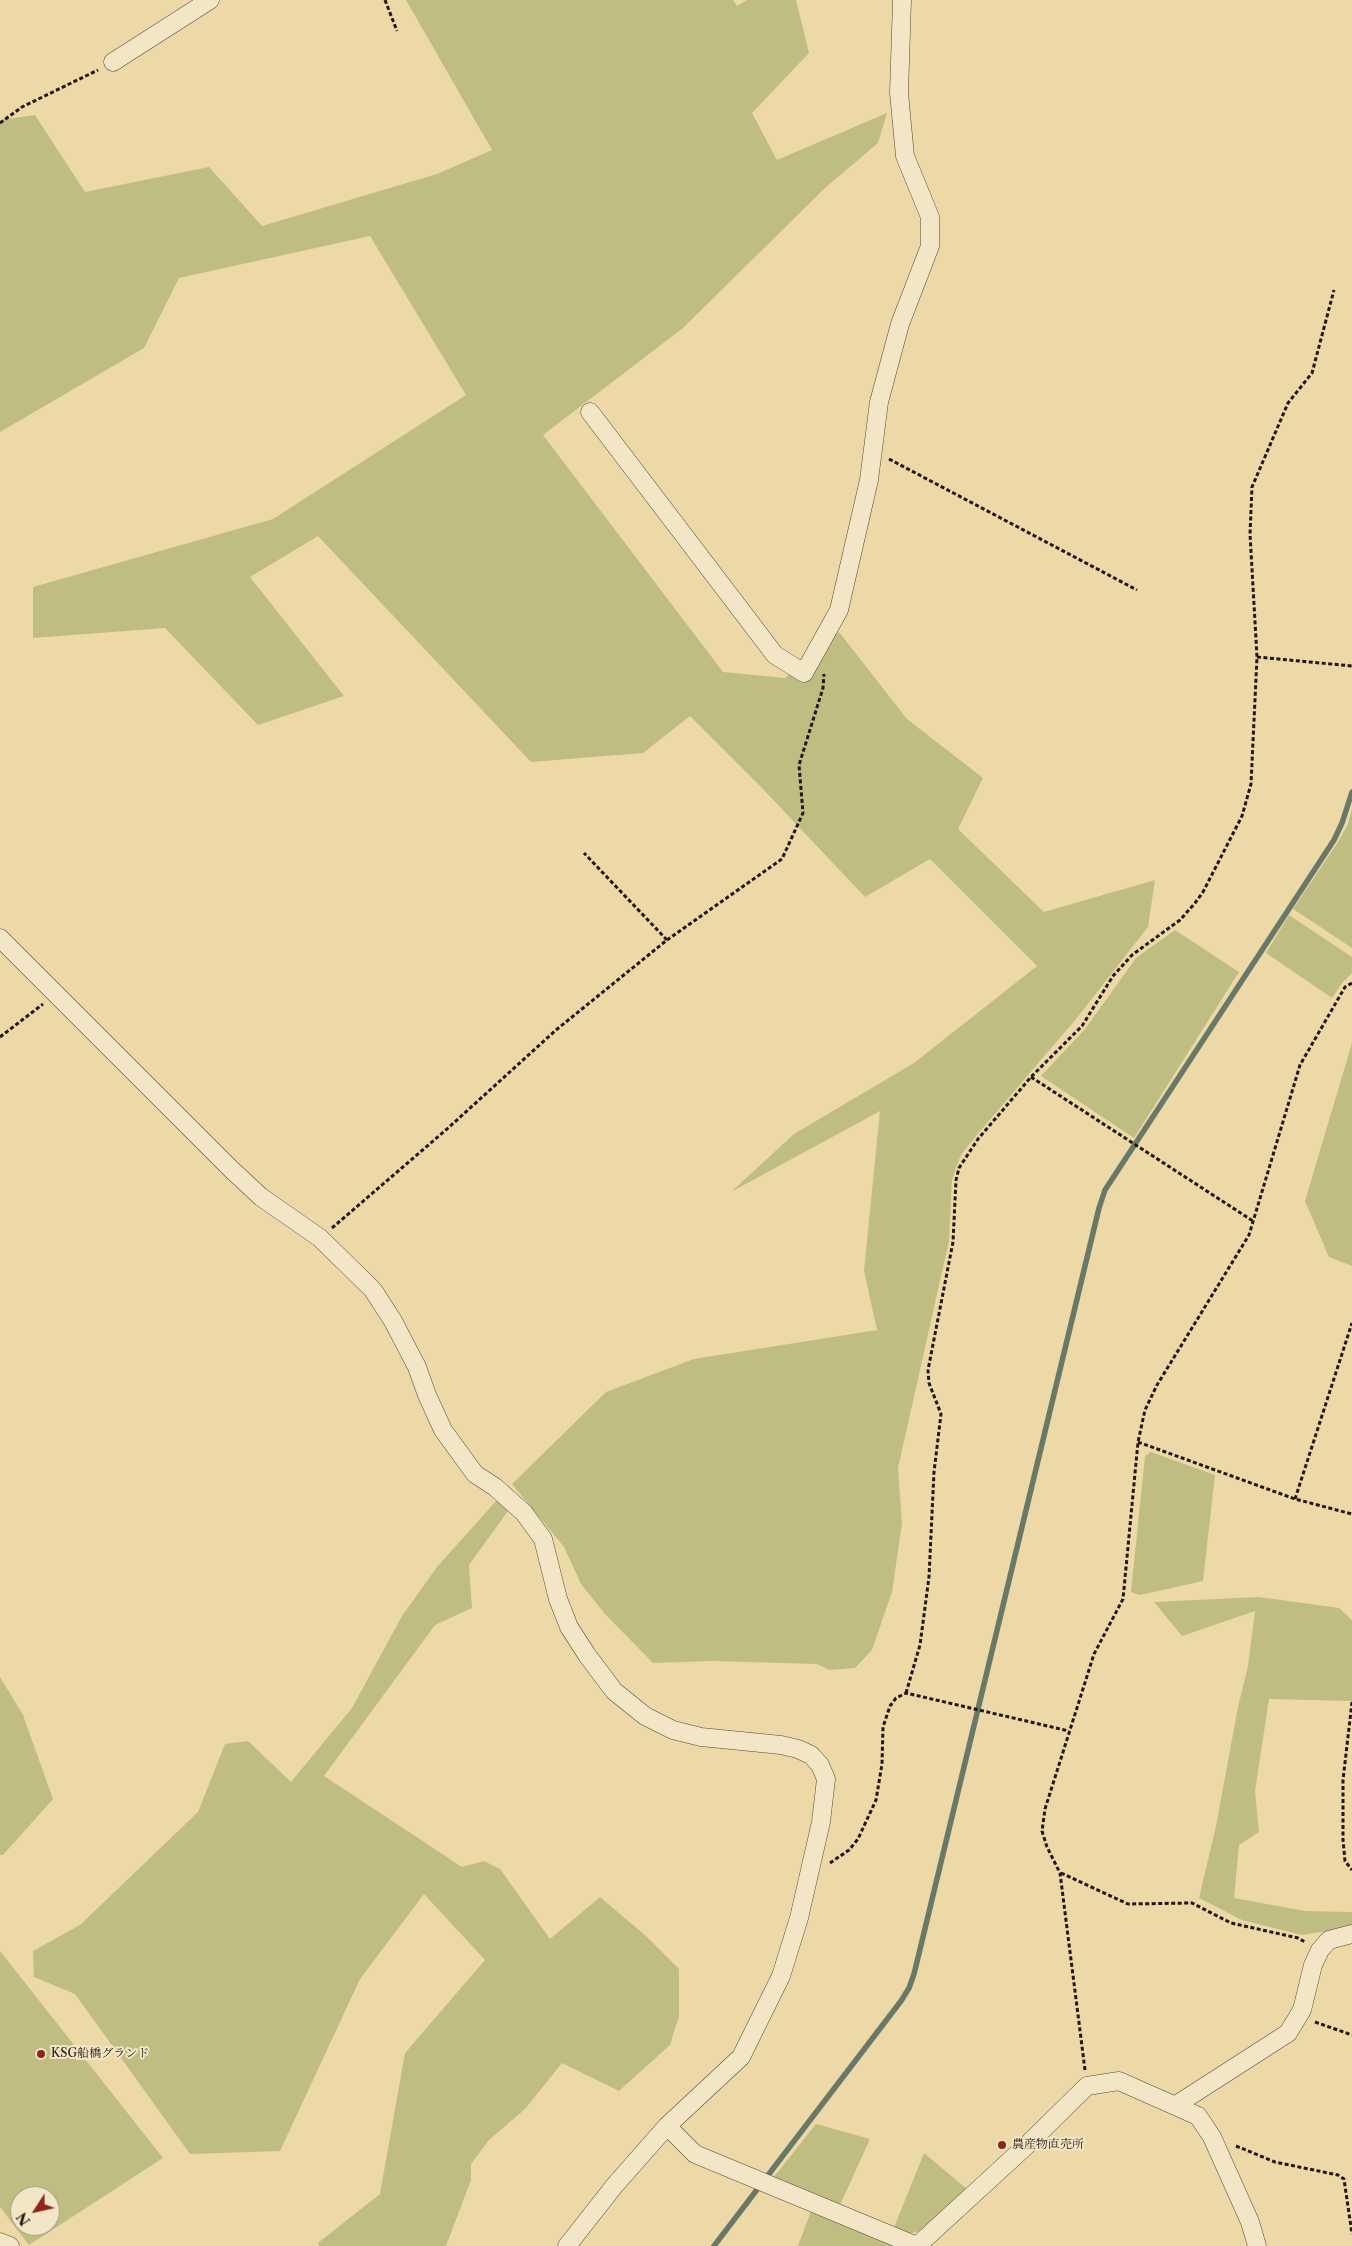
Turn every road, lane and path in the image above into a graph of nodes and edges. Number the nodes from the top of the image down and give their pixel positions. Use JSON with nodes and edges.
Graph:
{"nodes":[{"id":1,"x":210,"y":0,"type":"edge"},
{"id":2,"x":385,"y":0,"type":"edge"},
{"id":3,"x":902,"y":0,"type":"edge"},
{"id":4,"x":397,"y":31,"type":"dead end"},
{"id":5,"x":113,"y":62,"type":"joint"},
{"id":6,"x":0,"y":123,"type":"edge"},
{"id":7,"x":1334,"y":290,"type":"dead end"},
{"id":8,"x":590,"y":412,"type":"dead end"},
{"id":9,"x":873,"y":450,"type":"junction"},
{"id":10,"x":1137,"y":590,"type":"dead end"},
{"id":11,"x":1257,"y":657,"type":"junction"},
{"id":12,"x":1352,"y":666,"type":"edge"},
{"id":13,"x":825,"y":669,"type":"dead end"},
{"id":14,"x":584,"y":853,"type":"dead end"},
{"id":15,"x":0,"y":938,"type":"edge"},
{"id":16,"x":667,"y":940,"type":"junction"},
{"id":17,"x":1352,"y":983,"type":"edge"},
{"id":18,"x":55,"y":995,"type":"junction"},
{"id":19,"x":0,"y":1037,"type":"edge"},
{"id":20,"x":1031,"y":1078,"type":"junction"},
{"id":21,"x":1253,"y":1221,"type":"junction"},
{"id":22,"x":320,"y":1238,"type":"junction"},
{"id":23,"x":1352,"y":1323,"type":"edge"},
{"id":24,"x":1138,"y":1442,"type":"junction"},
{"id":25,"x":1295,"y":1499,"type":"junction"},
{"id":26,"x":1352,"y":1514,"type":"edge"},
{"id":27,"x":906,"y":1693,"type":"junction"},
{"id":28,"x":1352,"y":1702,"type":"edge"},
{"id":29,"x":1069,"y":1731,"type":"junction"},
{"id":30,"x":811,"y":1870,"type":"junction"},
{"id":31,"x":1352,"y":1870,"type":"edge"},
{"id":32,"x":1060,"y":1873,"type":"junction"},
{"id":33,"x":1352,"y":1934,"type":"edge"},
{"id":34,"x":1320,"y":1950,"type":"junction"},
{"id":35,"x":1298,"y":2016,"type":"junction"},
{"id":36,"x":1352,"y":2035,"type":"edge"},
{"id":37,"x":1087,"y":2086,"type":"junction"},
{"id":38,"x":1176,"y":2105,"type":"junction"},
{"id":39,"x":667,"y":2126,"type":"junction"},
{"id":40,"x":1212,"y":2137,"type":"junction"},
{"id":41,"x":1346,"y":2184,"type":"junction"},
{"id":42,"x":1352,"y":2186,"type":"edge"},
{"id":43,"x":1352,"y":2234,"type":"edge"},
{"id":44,"x":0,"y":2242,"type":"edge"},
{"id":45,"x":10,"y":2246,"type":"edge"},
{"id":46,"x":567,"y":2246,"type":"edge"},
{"id":47,"x":917,"y":2246,"type":"edge"},
{"id":48,"x":1257,"y":2246,"type":"edge"}],
"edges":[{"from":1,"to":5,"type":"street"},
{"from":2,"to":4,"type":"path"},
{"from":3,"to":9,"type":"street"},
{"from":5,"to":6,"type":"path"},
{"from":7,"to":11,"type":"path"},
{"from":8,"to":9,"type":"street"},
{"from":9,"to":10,"type":"path"},
{"from":11,"to":12,"type":"path"},
{"from":11,"to":20,"type":"path"},
{"from":13,"to":16,"type":"path"},
{"from":14,"to":16,"type":"path"},
{"from":15,"to":18,"type":"street"},
{"from":16,"to":22,"type":"path"},
{"from":17,"to":21,"type":"path"},
{"from":18,"to":19,"type":"path"},
{"from":18,"to":22,"type":"street"},
{"from":20,"to":21,"type":"path"},
{"from":20,"to":27,"type":"path"},
{"from":21,"to":24,"type":"path"},
{"from":22,"to":30,"type":"street"},
{"from":23,"to":25,"type":"path"},
{"from":24,"to":25,"type":"path"},
{"from":24,"to":29,"type":"path"},
{"from":25,"to":26,"type":"path"},
{"from":27,"to":29,"type":"path"},
{"from":27,"to":30,"type":"path"},
{"from":28,"to":31,"type":"path"},
{"from":29,"to":32,"type":"path"},
{"from":30,"to":39,"type":"street"},
{"from":32,"to":34,"type":"path"},
{"from":32,"to":37,"type":"path"},
{"from":33,"to":34,"type":"street"},
{"from":34,"to":35,"type":"street"},
{"from":35,"to":36,"type":"path"},
{"from":35,"to":38,"type":"street"},
{"from":37,"to":38,"type":"street"},
{"from":37,"to":47,"type":"street"},
{"from":38,"to":40,"type":"street"},
{"from":39,"to":46,"type":"street"},
{"from":39,"to":47,"type":"street"},
{"from":40,"to":41,"type":"path"},
{"from":40,"to":48,"type":"street"},
{"from":41,"to":42,"type":"path"},
{"from":41,"to":43,"type":"path"},
{"from":44,"to":45,"type":"street"}]}
